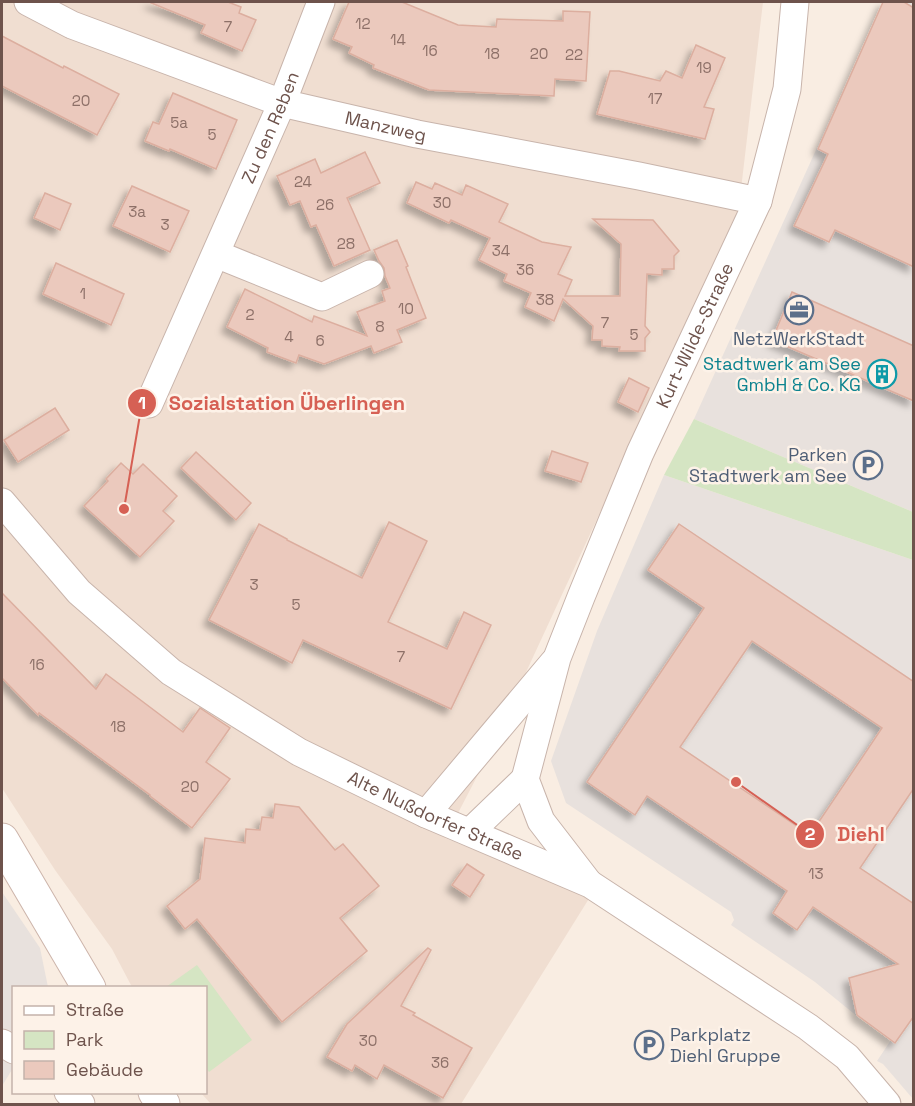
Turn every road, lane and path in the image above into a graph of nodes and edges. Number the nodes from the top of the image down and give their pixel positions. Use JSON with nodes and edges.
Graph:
{"nodes":[{"id":1,"x":28,"y":2,"type":"edge"},
{"id":2,"x":321,"y":2,"type":"edge"},
{"id":3,"x":795,"y":2,"type":"edge"},
{"id":4,"x":282,"y":103,"type":"junction"},
{"id":5,"x":758,"y":201,"type":"junction"},
{"id":6,"x":216,"y":254,"type":"junction"},
{"id":7,"x":370,"y":274,"type":"dead end"},
{"id":8,"x":149,"y":404,"type":"dead end"},
{"id":9,"x":2,"y":502,"type":"edge"},
{"id":10,"x":557,"y":658,"type":"junction"},
{"id":11,"x":525,"y":779,"type":"junction"},
{"id":12,"x":426,"y":814,"type":"junction"},
{"id":13,"x":470,"y":832,"type":"junction"},
{"id":14,"x":2,"y":840,"type":"edge"},
{"id":15,"x":590,"y":885,"type":"junction"},
{"id":16,"x":88,"y":986,"type":"edge"},
{"id":17,"x":887,"y":1104,"type":"edge"}],
"edges":[{"from":1,"to":4,"type":"street","name":"Manzweg"},
{"from":2,"to":4,"type":"street","name":"Zu den Reben"},
{"from":3,"to":5,"type":"street","name":"Kurt-Wilde-Straße"},
{"from":4,"to":5,"type":"street","name":"Manzweg"},
{"from":4,"to":6,"type":"street","name":"Zu den Reben"},
{"from":5,"to":10,"type":"street","name":"Kurt-Wilde-Straße"},
{"from":6,"to":7,"type":"street"},
{"from":6,"to":8,"type":"street","name":"Zu den Reben"},
{"from":9,"to":12,"type":"street","name":"Alte Nußdorfer Straße"},
{"from":10,"to":11,"type":"street","name":"Kurt-Wilde-Straße"},
{"from":10,"to":12,"type":"street","name":"Kurt-Wilde-Straße"},
{"from":11,"to":13,"type":"street"},
{"from":11,"to":15,"type":"street"},
{"from":12,"to":13,"type":"street","name":"Alte Nußdorfer Straße"},
{"from":13,"to":15,"type":"street","name":"Alte Nußdorfer Straße"},
{"from":14,"to":16,"type":"street"},
{"from":15,"to":17,"type":"street","name":"Alte Nußdorfer Straße"}]}
